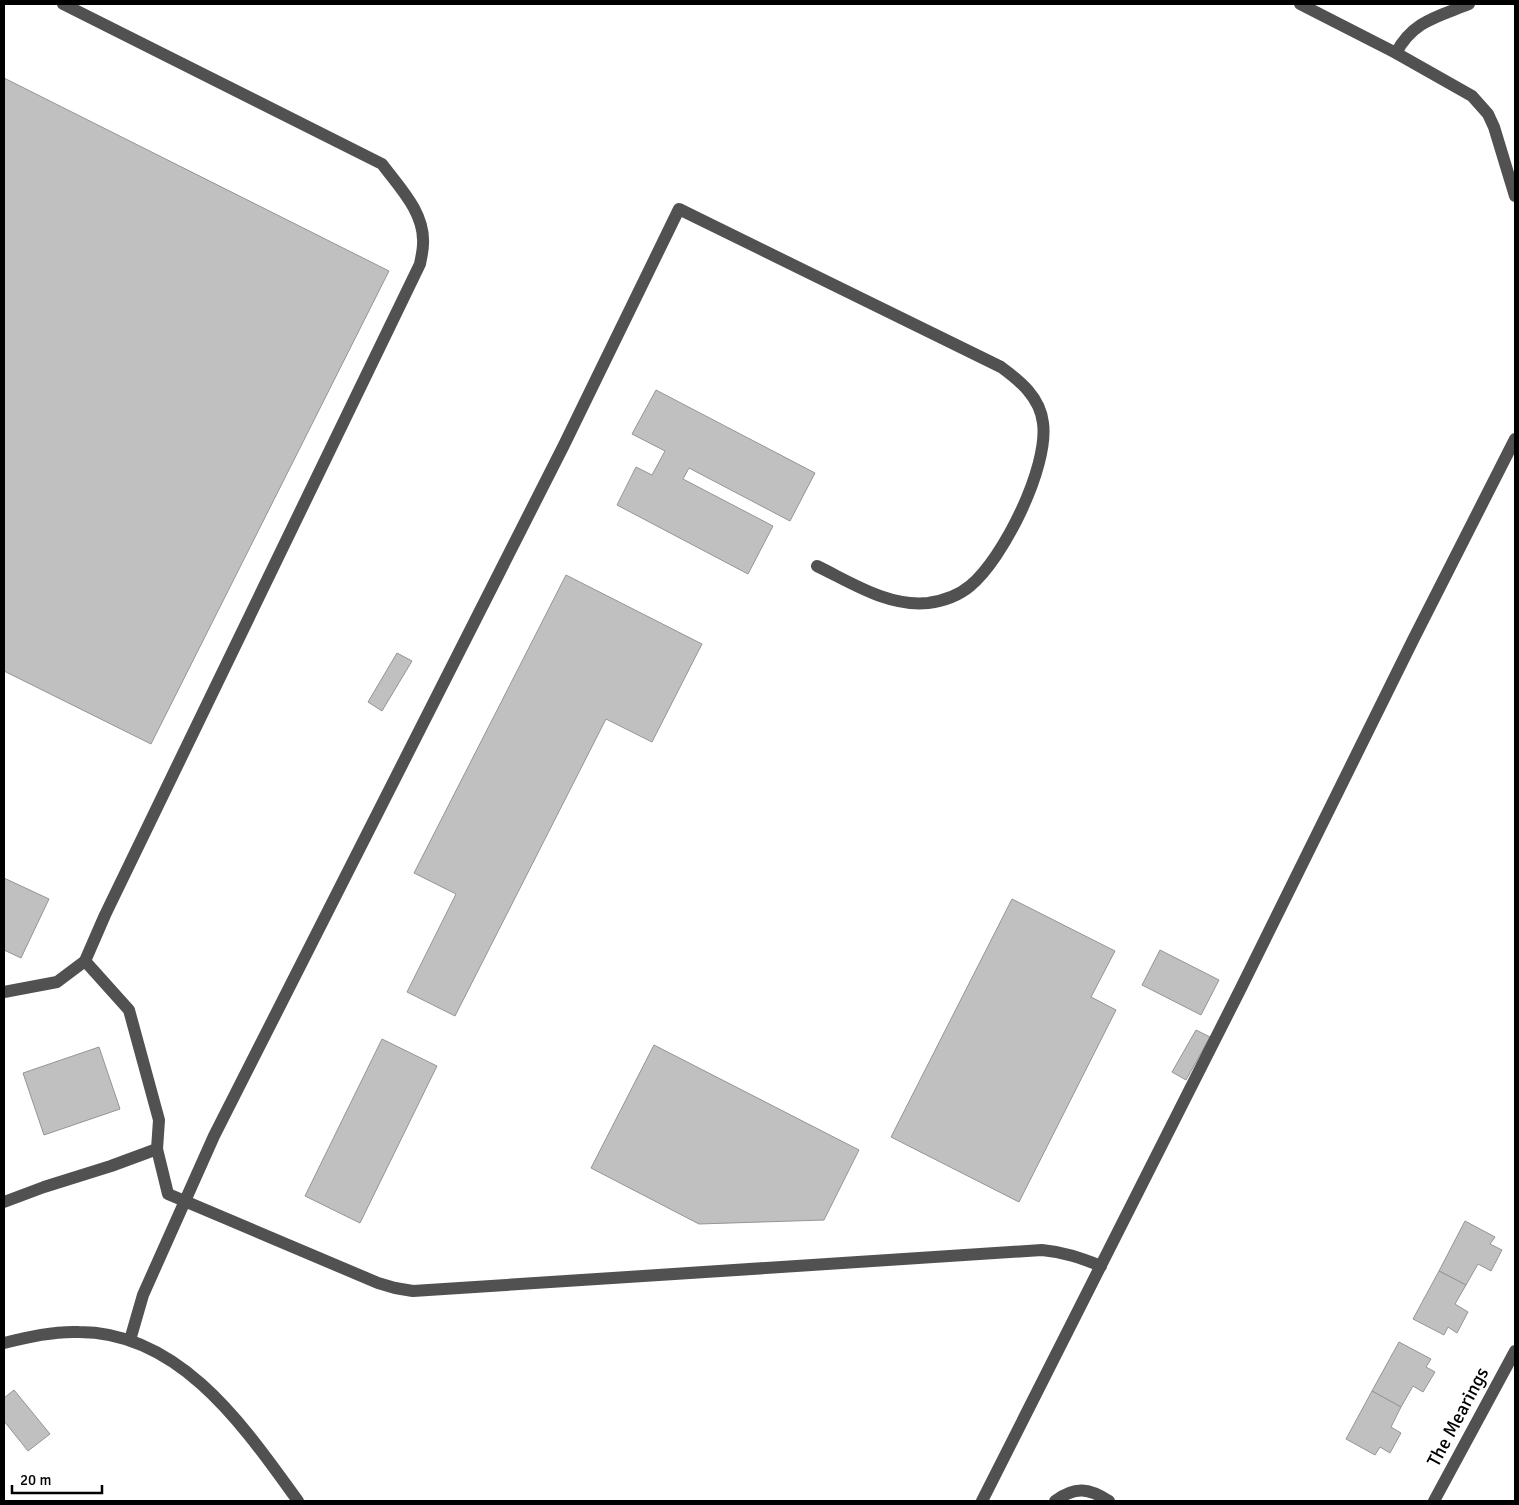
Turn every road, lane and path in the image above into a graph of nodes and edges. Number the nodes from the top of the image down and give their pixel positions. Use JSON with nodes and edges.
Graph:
{"nodes":[{"id":1,"x":63,"y":4,"type":"edge"},
{"id":2,"x":1300,"y":4,"type":"edge"},
{"id":3,"x":1469,"y":4,"type":"edge"},
{"id":4,"x":1396,"y":52,"type":"junction"},
{"id":5,"x":1515,"y":196,"type":"edge"},
{"id":6,"x":1515,"y":440,"type":"edge"},
{"id":7,"x":818,"y":566,"type":"dead end"},
{"id":8,"x":85,"y":961,"type":"junction"},
{"id":9,"x":4,"y":992,"type":"edge"},
{"id":10,"x":157,"y":1149,"type":"junction"},
{"id":11,"x":185,"y":1200,"type":"junction"},
{"id":12,"x":4,"y":1202,"type":"edge"},
{"id":13,"x":1101,"y":1266,"type":"junction"},
{"id":14,"x":130,"y":1340,"type":"junction"},
{"id":15,"x":4,"y":1343,"type":"edge"},
{"id":16,"x":1515,"y":1351,"type":"edge"},
{"id":17,"x":298,"y":1501,"type":"edge"},
{"id":18,"x":982,"y":1501,"type":"edge"},
{"id":19,"x":1055,"y":1501,"type":"edge"},
{"id":20,"x":1109,"y":1501,"type":"edge"},
{"id":21,"x":1434,"y":1501,"type":"edge"}],
"edges":[{"from":1,"to":8,"type":"street"},
{"from":2,"to":4,"type":"street"},
{"from":3,"to":4,"type":"street"},
{"from":4,"to":5,"type":"street"},
{"from":6,"to":13,"type":"street"},
{"from":7,"to":11,"type":"street"},
{"from":8,"to":9,"type":"street"},
{"from":8,"to":10,"type":"street"},
{"from":10,"to":11,"type":"street"},
{"from":10,"to":12,"type":"street"},
{"from":11,"to":13,"type":"street"},
{"from":11,"to":14,"type":"street"},
{"from":13,"to":18,"type":"street"},
{"from":14,"to":15,"type":"street"},
{"from":14,"to":17,"type":"street"},
{"from":16,"to":21,"type":"street","name":"The Mearings"},
{"from":19,"to":20,"type":"street"}]}
